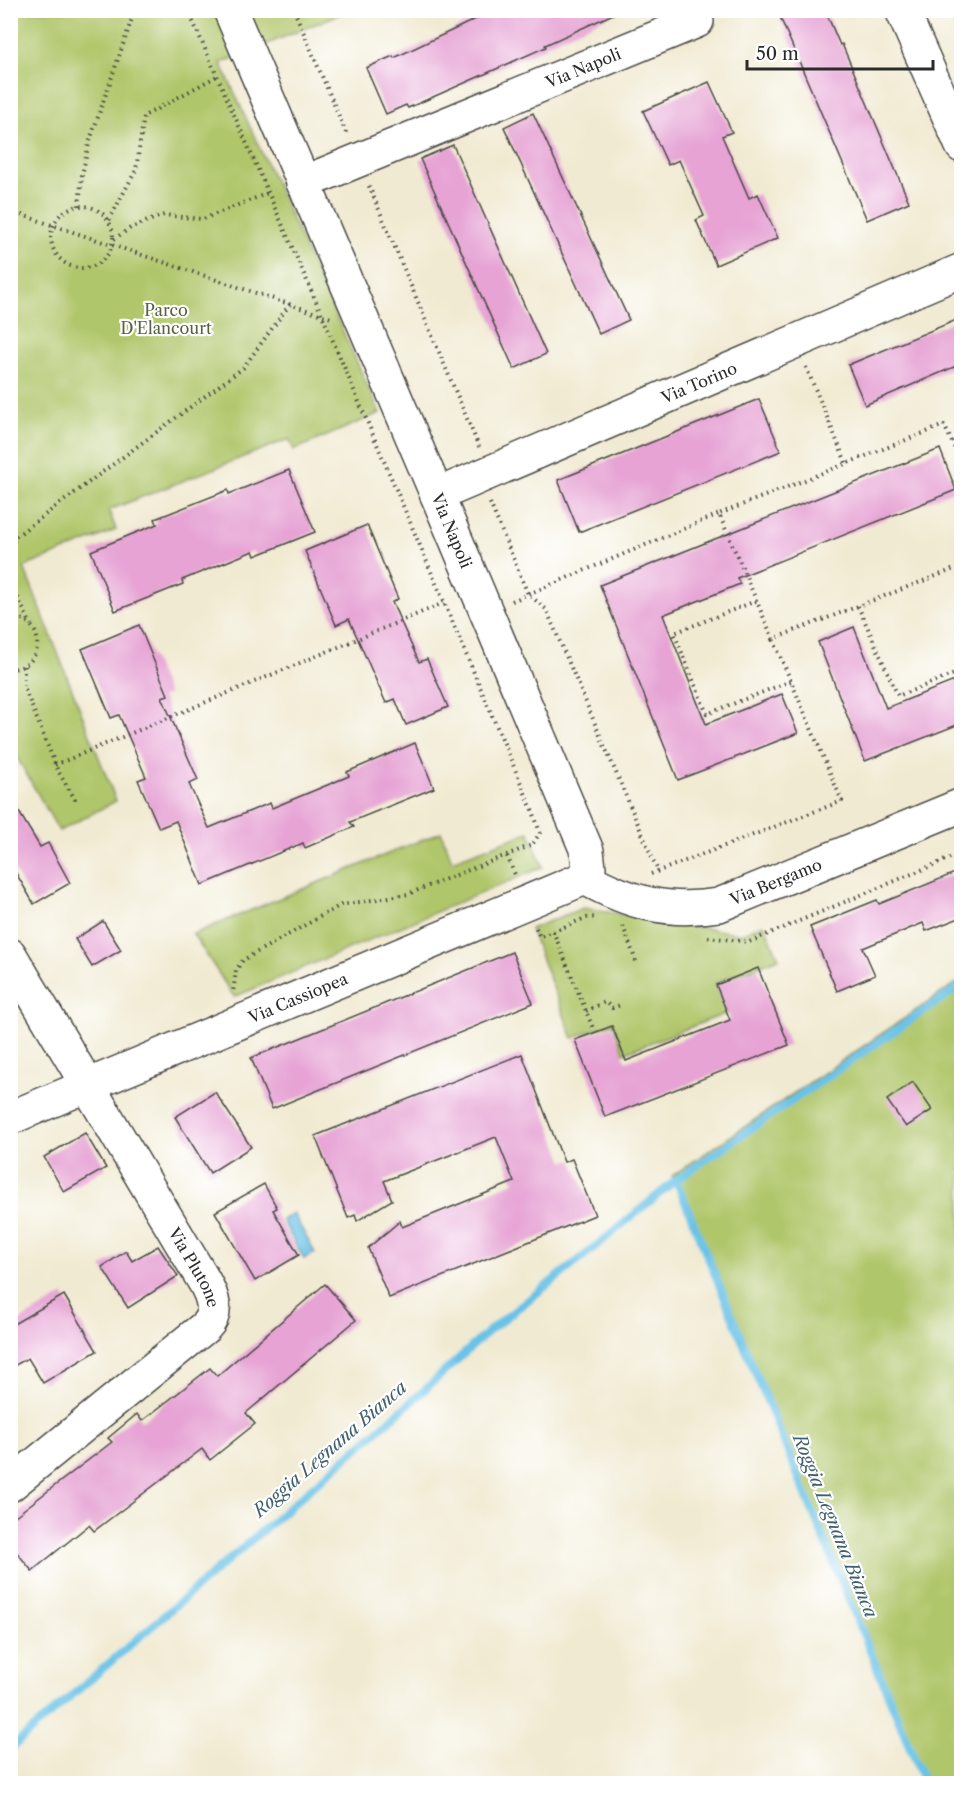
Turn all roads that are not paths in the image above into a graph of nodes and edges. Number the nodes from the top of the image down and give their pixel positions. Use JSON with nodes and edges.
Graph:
{"nodes":[{"id":1,"x":230,"y":10,"type":"edge"},
{"id":2,"x":902,"y":10,"type":"edge"},
{"id":3,"x":697,"y":21,"type":"dead end"},
{"id":4,"x":962,"y":146,"type":"edge"},
{"id":5,"x":303,"y":183,"type":"junction"},
{"id":6,"x":962,"y":270,"type":"edge"},
{"id":7,"x":437,"y":495,"type":"junction"},
{"id":8,"x":962,"y":805,"type":"edge"},
{"id":9,"x":585,"y":878,"type":"junction"},
{"id":10,"x":10,"y":954,"type":"edge"},
{"id":11,"x":88,"y":1086,"type":"junction"},
{"id":12,"x":10,"y":1118,"type":"edge"},
{"id":13,"x":10,"y":1485,"type":"edge"}],
"edges":[{"from":1,"to":5,"type":"street","name":"Via Napoli"},
{"from":2,"to":4,"type":"street"},
{"from":3,"to":5,"type":"street","name":"Via Napoli"},
{"from":5,"to":7,"type":"street","name":"Via Napoli"},
{"from":6,"to":7,"type":"street","name":"Via Torino"},
{"from":7,"to":9,"type":"street","name":"Via Napoli"},
{"from":8,"to":9,"type":"street","name":"Via Bergamo"},
{"from":9,"to":11,"type":"street","name":"Via Cassiopea"},
{"from":10,"to":11,"type":"street"},
{"from":11,"to":12,"type":"street","name":"Via Cassiopea"},
{"from":11,"to":13,"type":"street","name":"Via Plutone"}]}
